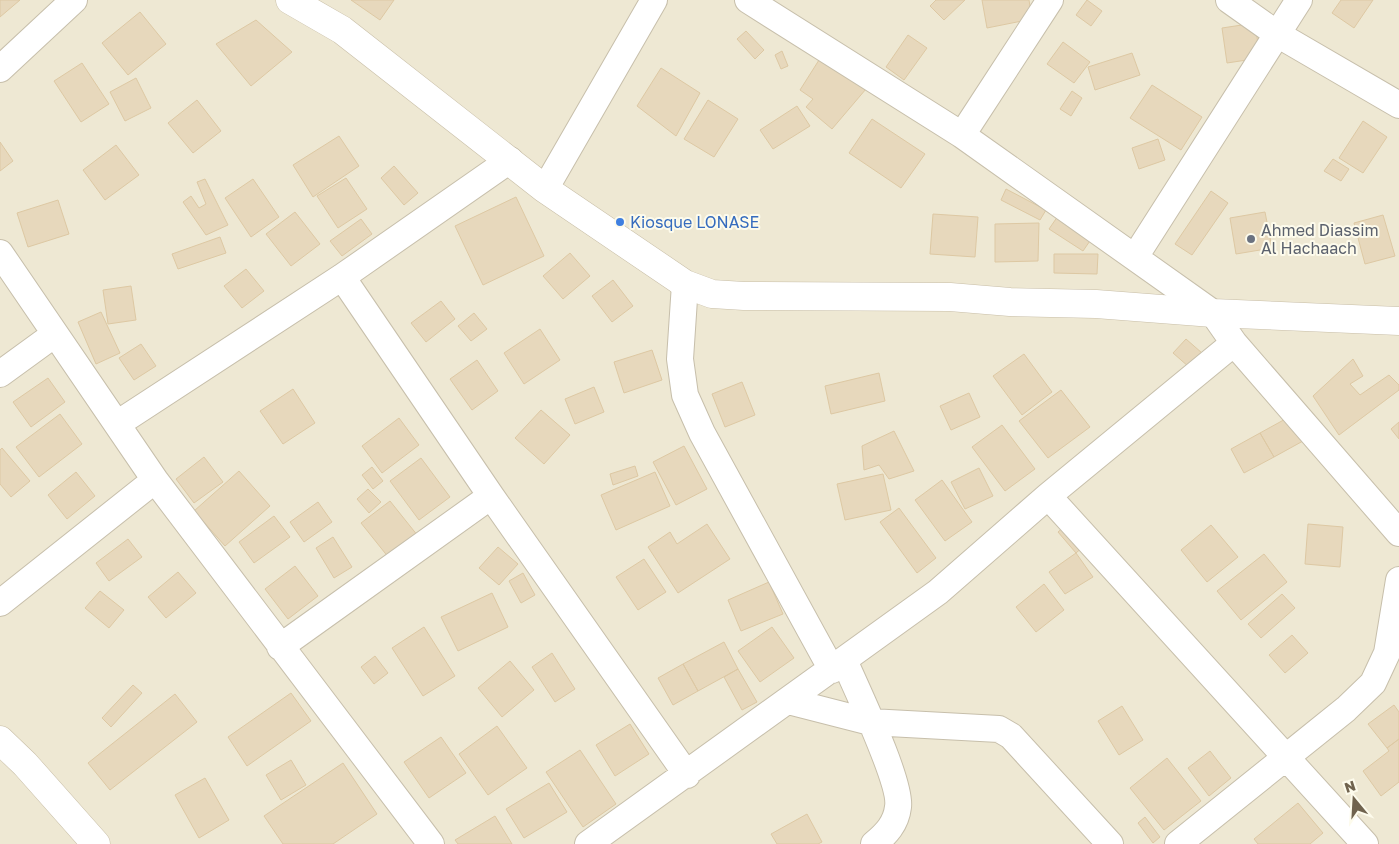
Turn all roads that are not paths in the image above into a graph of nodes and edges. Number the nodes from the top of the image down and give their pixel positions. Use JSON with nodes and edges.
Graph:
{"nodes":[{"id":1,"x":74,"y":0,"type":"edge"},
{"id":2,"x":290,"y":0,"type":"edge"},
{"id":3,"x":654,"y":0,"type":"edge"},
{"id":4,"x":748,"y":0,"type":"edge"},
{"id":5,"x":1229,"y":0,"type":"edge"},
{"id":6,"x":1299,"y":0,"type":"edge"},
{"id":7,"x":1044,"y":4,"type":"edge"},
{"id":8,"x":1277,"y":34,"type":"junction"},
{"id":9,"x":0,"y":69,"type":"edge"},
{"id":10,"x":1399,"y":105,"type":"edge"},
{"id":11,"x":962,"y":135,"type":"junction"},
{"id":12,"x":510,"y":160,"type":"junction"},
{"id":13,"x":546,"y":189,"type":"junction"},
{"id":14,"x":0,"y":253,"type":"edge"},
{"id":15,"x":1135,"y":257,"type":"junction"},
{"id":16,"x":342,"y":276,"type":"junction"},
{"id":17,"x":684,"y":284,"type":"junction"},
{"id":18,"x":1213,"y":314,"type":"junction"},
{"id":19,"x":1399,"y":321,"type":"edge"},
{"id":20,"x":55,"y":334,"type":"junction"},
{"id":21,"x":1234,"y":343,"type":"junction"},
{"id":22,"x":0,"y":374,"type":"edge"},
{"id":23,"x":117,"y":424,"type":"junction"},
{"id":24,"x":155,"y":480,"type":"junction"},
{"id":25,"x":491,"y":496,"type":"junction"},
{"id":26,"x":1048,"y":496,"type":"junction"},
{"id":27,"x":1399,"y":532,"type":"edge"},
{"id":28,"x":1399,"y":580,"type":"edge"},
{"id":29,"x":0,"y":603,"type":"edge"},
{"id":30,"x":280,"y":647,"type":"junction"},
{"id":31,"x":838,"y":665,"type":"junction"},
{"id":32,"x":788,"y":701,"type":"junction"},
{"id":33,"x":870,"y":722,"type":"junction"},
{"id":34,"x":0,"y":740,"type":"edge"},
{"id":35,"x":1286,"y":757,"type":"junction"},
{"id":36,"x":687,"y":775,"type":"junction"},
{"id":37,"x":96,"y":844,"type":"edge"},
{"id":38,"x":431,"y":844,"type":"edge"},
{"id":39,"x":588,"y":844,"type":"edge"},
{"id":40,"x":874,"y":844,"type":"edge"},
{"id":41,"x":1110,"y":844,"type":"edge"},
{"id":42,"x":1178,"y":844,"type":"edge"},
{"id":43,"x":1366,"y":844,"type":"edge"}],
"edges":[{"from":1,"to":9,"type":"street"},
{"from":2,"to":12,"type":"street"},
{"from":3,"to":13,"type":"street"},
{"from":4,"to":11,"type":"street"},
{"from":5,"to":8,"type":"street"},
{"from":6,"to":8,"type":"street"},
{"from":7,"to":11,"type":"street"},
{"from":8,"to":10,"type":"street"},
{"from":8,"to":15,"type":"street"},
{"from":11,"to":15,"type":"street"},
{"from":12,"to":13,"type":"street"},
{"from":12,"to":16,"type":"street"},
{"from":13,"to":17,"type":"street"},
{"from":14,"to":20,"type":"street"},
{"from":15,"to":18,"type":"street"},
{"from":16,"to":23,"type":"street"},
{"from":16,"to":25,"type":"street"},
{"from":17,"to":18,"type":"street"},
{"from":17,"to":31,"type":"street"},
{"from":18,"to":19,"type":"street"},
{"from":18,"to":21,"type":"street"},
{"from":20,"to":22,"type":"street"},
{"from":20,"to":23,"type":"street"},
{"from":21,"to":26,"type":"street"},
{"from":21,"to":27,"type":"street"},
{"from":23,"to":24,"type":"street"},
{"from":24,"to":29,"type":"street"},
{"from":24,"to":30,"type":"street"},
{"from":25,"to":30,"type":"street"},
{"from":25,"to":36,"type":"street"},
{"from":26,"to":31,"type":"street"},
{"from":26,"to":35,"type":"street"},
{"from":28,"to":35,"type":"street"},
{"from":30,"to":38,"type":"street"},
{"from":31,"to":32,"type":"street"},
{"from":31,"to":33,"type":"street"},
{"from":32,"to":33,"type":"street"},
{"from":32,"to":36,"type":"street"},
{"from":33,"to":40,"type":"street"},
{"from":33,"to":41,"type":"street"},
{"from":34,"to":37,"type":"street"},
{"from":35,"to":42,"type":"street"},
{"from":35,"to":43,"type":"street"},
{"from":36,"to":39,"type":"street"}]}
